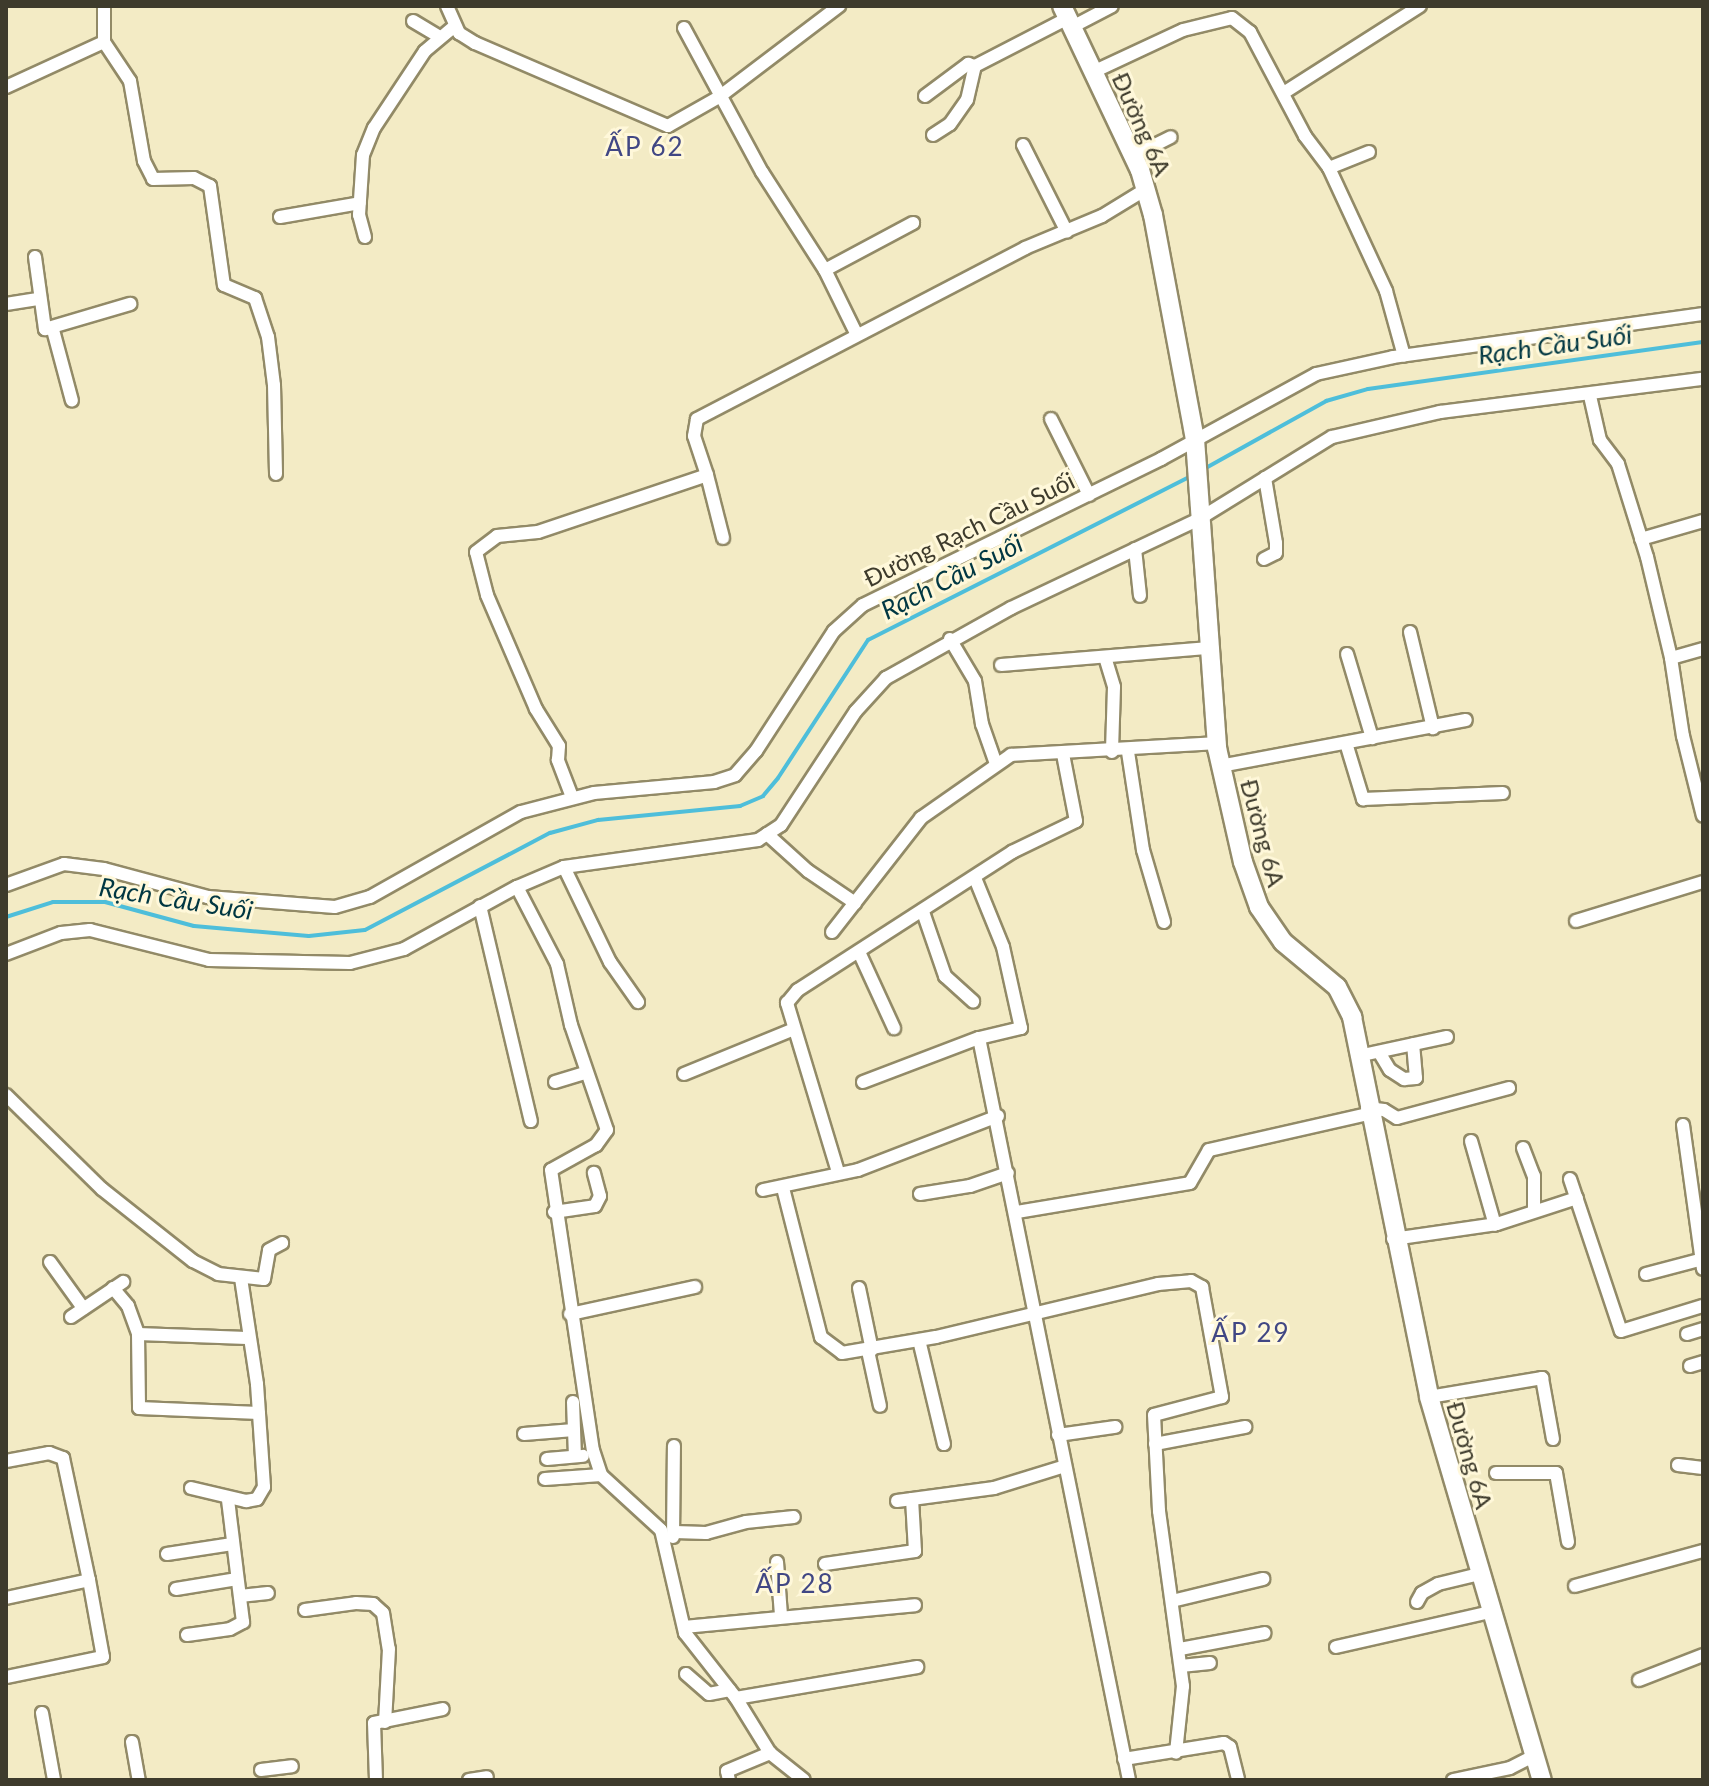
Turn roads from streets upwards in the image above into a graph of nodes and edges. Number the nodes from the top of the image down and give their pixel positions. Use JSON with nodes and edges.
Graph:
{"nodes":[{"id":1,"x":104,"y":6,"type":"edge"},
{"id":2,"x":447,"y":6,"type":"edge"},
{"id":3,"x":839,"y":6,"type":"edge"},
{"id":4,"x":1112,"y":6,"type":"edge"},
{"id":5,"x":1420,"y":6,"type":"edge"},
{"id":6,"x":1067,"y":17,"type":"edge"},
{"id":7,"x":413,"y":21,"type":"dead end"},
{"id":8,"x":455,"y":26,"type":"junction"},
{"id":9,"x":684,"y":28,"type":"dead end"},
{"id":10,"x":440,"y":37,"type":"junction"},
{"id":11,"x":104,"y":42,"type":"junction"},
{"id":12,"x":975,"y":66,"type":"junction"},
{"id":13,"x":1093,"y":72,"type":"junction"},
{"id":14,"x":6,"y":87,"type":"edge"},
{"id":15,"x":1285,"y":92,"type":"junction"},
{"id":16,"x":925,"y":96,"type":"dead end"},
{"id":17,"x":719,"y":97,"type":"junction"},
{"id":18,"x":933,"y":135,"type":"dead end"},
{"id":19,"x":1171,"y":137,"type":"dead end"},
{"id":20,"x":1023,"y":145,"type":"dead end"},
{"id":21,"x":1369,"y":152,"type":"dead end"},
{"id":22,"x":1133,"y":156,"type":"junction"},
{"id":23,"x":1329,"y":168,"type":"junction"},
{"id":24,"x":1146,"y":189,"type":"junction"},
{"id":25,"x":360,"y":203,"type":"junction"},
{"id":26,"x":280,"y":217,"type":"dead end"},
{"id":27,"x":913,"y":223,"type":"dead end"},
{"id":28,"x":1067,"y":232,"type":"junction"},
{"id":29,"x":365,"y":237,"type":"dead end"},
{"id":30,"x":35,"y":257,"type":"dead end"},
{"id":31,"x":825,"y":270,"type":"junction"},
{"id":32,"x":38,"y":299,"type":"junction"},
{"id":33,"x":6,"y":304,"type":"edge"},
{"id":34,"x":130,"y":304,"type":"dead end"},
{"id":35,"x":1703,"y":314,"type":"edge"},
{"id":36,"x":53,"y":330,"type":"junction"},
{"id":37,"x":857,"y":335,"type":"junction"},
{"id":38,"x":1404,"y":356,"type":"junction"},
{"id":39,"x":1703,"y":379,"type":"edge"},
{"id":40,"x":1590,"y":396,"type":"junction"},
{"id":41,"x":72,"y":401,"type":"dead end"},
{"id":42,"x":1051,"y":419,"type":"dead end"},
{"id":43,"x":1195,"y":443,"type":"junction"},
{"id":44,"x":276,"y":474,"type":"dead end"},
{"id":45,"x":707,"y":475,"type":"junction"},
{"id":46,"x":1265,"y":478,"type":"junction"},
{"id":47,"x":1089,"y":495,"type":"junction"},
{"id":48,"x":1199,"y":516,"type":"junction"},
{"id":49,"x":1703,"y":521,"type":"edge"},
{"id":50,"x":723,"y":538,"type":"dead end"},
{"id":51,"x":1641,"y":539,"type":"junction"},
{"id":52,"x":1135,"y":549,"type":"junction"},
{"id":53,"x":1264,"y":559,"type":"dead end"},
{"id":54,"x":1140,"y":596,"type":"dead end"},
{"id":55,"x":1410,"y":632,"type":"dead end"},
{"id":56,"x":950,"y":639,"type":"junction"},
{"id":57,"x":1209,"y":648,"type":"junction"},
{"id":58,"x":1703,"y":649,"type":"edge"},
{"id":59,"x":1347,"y":654,"type":"dead end"},
{"id":60,"x":1105,"y":657,"type":"junction"},
{"id":61,"x":1671,"y":658,"type":"junction"},
{"id":62,"x":1001,"y":665,"type":"dead end"},
{"id":63,"x":1466,"y":720,"type":"dead end"},
{"id":64,"x":1433,"y":728,"type":"junction"},
{"id":65,"x":1372,"y":738,"type":"junction"},
{"id":66,"x":1217,"y":743,"type":"junction"},
{"id":67,"x":1346,"y":743,"type":"junction"},
{"id":68,"x":1112,"y":752,"type":"junction"},
{"id":69,"x":1128,"y":752,"type":"junction"},
{"id":70,"x":1063,"y":754,"type":"junction"},
{"id":71,"x":996,"y":764,"type":"junction"},
{"id":72,"x":1220,"y":766,"type":"junction"},
{"id":73,"x":1503,"y":793,"type":"dead end"},
{"id":74,"x":572,"y":797,"type":"junction"},
{"id":75,"x":1703,"y":816,"type":"edge"},
{"id":76,"x":767,"y":834,"type":"junction"},
{"id":77,"x":564,"y":867,"type":"junction"},
{"id":78,"x":975,"y":878,"type":"junction"},
{"id":79,"x":1703,"y":882,"type":"edge"},
{"id":80,"x":6,"y":885,"type":"edge"},
{"id":81,"x":517,"y":887,"type":"junction"},
{"id":82,"x":855,"y":903,"type":"junction"},
{"id":83,"x":480,"y":906,"type":"junction"},
{"id":84,"x":923,"y":912,"type":"junction"},
{"id":85,"x":1576,"y":921,"type":"dead end"},
{"id":86,"x":1164,"y":922,"type":"dead end"},
{"id":87,"x":832,"y":932,"type":"dead end"},
{"id":88,"x":859,"y":952,"type":"junction"},
{"id":89,"x":6,"y":954,"type":"edge"},
{"id":90,"x":973,"y":1001,"type":"dead end"},
{"id":91,"x":638,"y":1002,"type":"dead end"},
{"id":92,"x":894,"y":1028,"type":"dead end"},
{"id":93,"x":792,"y":1030,"type":"junction"},
{"id":94,"x":1447,"y":1037,"type":"dead end"},
{"id":95,"x":979,"y":1038,"type":"junction"},
{"id":96,"x":1413,"y":1044,"type":"junction"},
{"id":97,"x":1379,"y":1052,"type":"junction"},
{"id":98,"x":1358,"y":1056,"type":"junction"},
{"id":99,"x":585,"y":1073,"type":"junction"},
{"id":100,"x":684,"y":1074,"type":"dead end"},
{"id":101,"x":555,"y":1082,"type":"dead end"},
{"id":102,"x":863,"y":1082,"type":"dead end"},
{"id":103,"x":1509,"y":1088,"type":"dead end"},
{"id":104,"x":6,"y":1095,"type":"edge"},
{"id":105,"x":1367,"y":1111,"type":"junction"},
{"id":106,"x":998,"y":1116,"type":"junction"},
{"id":107,"x":531,"y":1121,"type":"dead end"},
{"id":108,"x":1683,"y":1125,"type":"dead end"},
{"id":109,"x":1471,"y":1141,"type":"dead end"},
{"id":110,"x":1523,"y":1148,"type":"dead end"},
{"id":111,"x":838,"y":1172,"type":"junction"},
{"id":112,"x":594,"y":1173,"type":"dead end"},
{"id":113,"x":1008,"y":1173,"type":"junction"},
{"id":114,"x":1570,"y":1179,"type":"dead end"},
{"id":115,"x":783,"y":1188,"type":"junction"},
{"id":116,"x":763,"y":1190,"type":"dead end"},
{"id":117,"x":920,"y":1194,"type":"dead end"},
{"id":118,"x":1577,"y":1198,"type":"junction"},
{"id":119,"x":1534,"y":1211,"type":"junction"},
{"id":120,"x":554,"y":1212,"type":"junction"},
{"id":121,"x":1017,"y":1212,"type":"junction"},
{"id":122,"x":1495,"y":1225,"type":"junction"},
{"id":123,"x":1698,"y":1225,"type":"edge"},
{"id":124,"x":1393,"y":1239,"type":"junction"},
{"id":125,"x":282,"y":1243,"type":"dead end"},
{"id":126,"x":50,"y":1262,"type":"dead end"},
{"id":127,"x":1701,"y":1264,"type":"edge"},
{"id":128,"x":1646,"y":1274,"type":"dead end"},
{"id":129,"x":241,"y":1278,"type":"junction"},
{"id":130,"x":695,"y":1287,"type":"dead end"},
{"id":131,"x":859,"y":1288,"type":"dead end"},
{"id":132,"x":1703,"y":1306,"type":"edge"},
{"id":133,"x":83,"y":1308,"type":"junction"},
{"id":134,"x":570,"y":1314,"type":"junction"},
{"id":135,"x":1037,"y":1315,"type":"junction"},
{"id":136,"x":71,"y":1317,"type":"dead end"},
{"id":137,"x":1703,"y":1329,"type":"edge"},
{"id":138,"x":138,"y":1334,"type":"junction"},
{"id":139,"x":1687,"y":1334,"type":"dead end"},
{"id":140,"x":247,"y":1338,"type":"junction"},
{"id":141,"x":919,"y":1340,"type":"junction"},
{"id":142,"x":870,"y":1350,"type":"junction"},
{"id":143,"x":1429,"y":1397,"type":"junction"},
{"id":144,"x":573,"y":1402,"type":"dead end"},
{"id":145,"x":880,"y":1406,"type":"dead end"},
{"id":146,"x":259,"y":1413,"type":"junction"},
{"id":147,"x":1115,"y":1427,"type":"dead end"},
{"id":148,"x":1245,"y":1427,"type":"dead end"},
{"id":149,"x":574,"y":1430,"type":"junction"},
{"id":150,"x":524,"y":1434,"type":"dead end"},
{"id":151,"x":1058,"y":1435,"type":"junction"},
{"id":152,"x":1553,"y":1439,"type":"dead end"},
{"id":153,"x":944,"y":1444,"type":"dead end"},
{"id":154,"x":1155,"y":1444,"type":"junction"},
{"id":155,"x":674,"y":1446,"type":"dead end"},
{"id":156,"x":575,"y":1456,"type":"junction"},
{"id":157,"x":595,"y":1456,"type":"junction"},
{"id":158,"x":547,"y":1459,"type":"dead end"},
{"id":159,"x":6,"y":1461,"type":"edge"},
{"id":160,"x":1678,"y":1465,"type":"dead end"},
{"id":161,"x":1065,"y":1466,"type":"junction"},
{"id":162,"x":1703,"y":1468,"type":"edge"},
{"id":163,"x":1496,"y":1473,"type":"dead end"},
{"id":164,"x":601,"y":1475,"type":"junction"},
{"id":165,"x":545,"y":1479,"type":"dead end"},
{"id":166,"x":191,"y":1488,"type":"dead end"},
{"id":167,"x":912,"y":1499,"type":"junction"},
{"id":168,"x":228,"y":1500,"type":"junction"},
{"id":169,"x":897,"y":1501,"type":"dead end"},
{"id":170,"x":794,"y":1517,"type":"dead end"},
{"id":171,"x":675,"y":1532,"type":"junction"},
{"id":172,"x":1568,"y":1542,"type":"dead end"},
{"id":173,"x":232,"y":1544,"type":"junction"},
{"id":174,"x":668,"y":1547,"type":"junction"},
{"id":175,"x":1703,"y":1551,"type":"edge"},
{"id":176,"x":167,"y":1554,"type":"dead end"},
{"id":177,"x":777,"y":1562,"type":"dead end"},
{"id":178,"x":825,"y":1564,"type":"dead end"},
{"id":179,"x":1479,"y":1574,"type":"junction"},
{"id":180,"x":237,"y":1579,"type":"junction"},
{"id":181,"x":1263,"y":1579,"type":"dead end"},
{"id":182,"x":89,"y":1580,"type":"junction"},
{"id":183,"x":1575,"y":1586,"type":"dead end"},
{"id":184,"x":176,"y":1589,"type":"dead end"},
{"id":185,"x":268,"y":1593,"type":"dead end"},
{"id":186,"x":240,"y":1596,"type":"junction"},
{"id":187,"x":6,"y":1598,"type":"edge"},
{"id":188,"x":1172,"y":1601,"type":"junction"},
{"id":189,"x":1417,"y":1602,"type":"dead end"},
{"id":190,"x":915,"y":1605,"type":"dead end"},
{"id":191,"x":305,"y":1610,"type":"dead end"},
{"id":192,"x":1490,"y":1612,"type":"junction"},
{"id":193,"x":781,"y":1615,"type":"junction"},
{"id":194,"x":684,"y":1627,"type":"junction"},
{"id":195,"x":1265,"y":1633,"type":"dead end"},
{"id":196,"x":187,"y":1635,"type":"dead end"},
{"id":197,"x":1336,"y":1647,"type":"dead end"},
{"id":198,"x":1180,"y":1649,"type":"junction"},
{"id":199,"x":1703,"y":1655,"type":"edge"},
{"id":200,"x":1210,"y":1663,"type":"dead end"},
{"id":201,"x":1181,"y":1666,"type":"junction"},
{"id":202,"x":917,"y":1667,"type":"dead end"},
{"id":203,"x":686,"y":1674,"type":"dead end"},
{"id":204,"x":6,"y":1677,"type":"edge"},
{"id":205,"x":1639,"y":1680,"type":"dead end"},
{"id":206,"x":733,"y":1694,"type":"junction"},
{"id":207,"x":443,"y":1709,"type":"dead end"},
{"id":208,"x":42,"y":1713,"type":"dead end"},
{"id":209,"x":385,"y":1722,"type":"junction"},
{"id":210,"x":132,"y":1742,"type":"dead end"},
{"id":211,"x":770,"y":1753,"type":"junction"},
{"id":212,"x":1176,"y":1753,"type":"junction"},
{"id":213,"x":1534,"y":1756,"type":"junction"},
{"id":214,"x":1124,"y":1759,"type":"junction"},
{"id":215,"x":292,"y":1766,"type":"dead end"},
{"id":216,"x":261,"y":1770,"type":"dead end"},
{"id":217,"x":487,"y":1777,"type":"dead end"},
{"id":218,"x":54,"y":1780,"type":"edge"},
{"id":219,"x":139,"y":1780,"type":"edge"},
{"id":220,"x":376,"y":1780,"type":"edge"},
{"id":221,"x":469,"y":1780,"type":"edge"},
{"id":222,"x":729,"y":1780,"type":"edge"},
{"id":223,"x":804,"y":1780,"type":"edge"},
{"id":224,"x":1129,"y":1780,"type":"edge"},
{"id":225,"x":1238,"y":1780,"type":"edge"},
{"id":226,"x":1453,"y":1780,"type":"edge"},
{"id":227,"x":1542,"y":1780,"type":"edge"}],
"edges":[{"from":1,"to":11,"type":"street"},
{"from":2,"to":8,"type":"street"},
{"from":3,"to":17,"type":"street"},
{"from":4,"to":6,"type":"street"},
{"from":5,"to":15,"type":"street"},
{"from":6,"to":12,"type":"street"},
{"from":6,"to":13,"type":"street","name":"Đường 6A"},
{"from":7,"to":10,"type":"street"},
{"from":8,"to":10,"type":"street"},
{"from":8,"to":17,"type":"street"},
{"from":9,"to":17,"type":"street"},
{"from":10,"to":25,"type":"street"},
{"from":11,"to":14,"type":"street"},
{"from":11,"to":44,"type":"street"},
{"from":12,"to":16,"type":"street"},
{"from":12,"to":18,"type":"street"},
{"from":13,"to":15,"type":"street"},
{"from":13,"to":22,"type":"street","name":"Đường 6A"},
{"from":15,"to":23,"type":"street"},
{"from":17,"to":31,"type":"street"},
{"from":19,"to":22,"type":"street"},
{"from":20,"to":28,"type":"street"},
{"from":21,"to":23,"type":"street"},
{"from":22,"to":24,"type":"street","name":"Đường 6A"},
{"from":23,"to":38,"type":"street"},
{"from":24,"to":28,"type":"street"},
{"from":24,"to":43,"type":"street","name":"Đường 6A"},
{"from":25,"to":26,"type":"street"},
{"from":25,"to":29,"type":"street"},
{"from":27,"to":31,"type":"street"},
{"from":28,"to":37,"type":"street"},
{"from":30,"to":32,"type":"street"},
{"from":31,"to":37,"type":"street"},
{"from":32,"to":33,"type":"street"},
{"from":32,"to":36,"type":"street"},
{"from":34,"to":36,"type":"street"},
{"from":35,"to":38,"type":"street","name":"Đường Rạch Cầu Suối"},
{"from":36,"to":41,"type":"street"},
{"from":37,"to":45,"type":"street"},
{"from":38,"to":43,"type":"street","name":"Đường Rạch Cầu Suối"},
{"from":39,"to":40,"type":"street"},
{"from":40,"to":46,"type":"street"},
{"from":40,"to":51,"type":"street"},
{"from":42,"to":47,"type":"street"},
{"from":43,"to":47,"type":"street","name":"Đường Rạch Cầu Suối"},
{"from":43,"to":48,"type":"street","name":"Đường 6A"},
{"from":45,"to":50,"type":"street"},
{"from":45,"to":74,"type":"street"},
{"from":46,"to":48,"type":"street"},
{"from":46,"to":53,"type":"street"},
{"from":47,"to":74,"type":"street","name":"Đường Rạch Cầu Suối"},
{"from":48,"to":52,"type":"street"},
{"from":48,"to":57,"type":"street","name":"Đường 6A"},
{"from":49,"to":51,"type":"street"},
{"from":51,"to":61,"type":"street"},
{"from":52,"to":54,"type":"street"},
{"from":52,"to":56,"type":"street"},
{"from":55,"to":64,"type":"street"},
{"from":56,"to":71,"type":"street"},
{"from":56,"to":76,"type":"street"},
{"from":57,"to":60,"type":"street"},
{"from":57,"to":66,"type":"street","name":"Đường 6A"},
{"from":58,"to":61,"type":"street"},
{"from":59,"to":65,"type":"street"},
{"from":60,"to":62,"type":"street"},
{"from":60,"to":68,"type":"street"},
{"from":61,"to":75,"type":"street"},
{"from":63,"to":64,"type":"street"},
{"from":64,"to":65,"type":"street"},
{"from":65,"to":67,"type":"street"},
{"from":66,"to":69,"type":"street"},
{"from":66,"to":72,"type":"street","name":"Đường 6A"},
{"from":67,"to":72,"type":"street"},
{"from":67,"to":73,"type":"street"},
{"from":68,"to":69,"type":"street"},
{"from":68,"to":70,"type":"street"},
{"from":69,"to":86,"type":"street"},
{"from":70,"to":71,"type":"street"},
{"from":70,"to":78,"type":"street"},
{"from":71,"to":82,"type":"street"},
{"from":72,"to":98,"type":"street","name":"Đường 6A"},
{"from":74,"to":80,"type":"street","name":"Đường Rạch Cầu Suối"},
{"from":76,"to":77,"type":"street"},
{"from":76,"to":82,"type":"street"},
{"from":77,"to":81,"type":"street"},
{"from":77,"to":91,"type":"street"},
{"from":78,"to":84,"type":"street"},
{"from":78,"to":95,"type":"street"},
{"from":79,"to":85,"type":"street"},
{"from":81,"to":83,"type":"street"},
{"from":81,"to":99,"type":"street"},
{"from":82,"to":87,"type":"street"},
{"from":83,"to":89,"type":"street"},
{"from":83,"to":107,"type":"street"},
{"from":84,"to":88,"type":"street"},
{"from":84,"to":90,"type":"street"},
{"from":88,"to":92,"type":"street"},
{"from":88,"to":93,"type":"street"},
{"from":93,"to":100,"type":"street"},
{"from":93,"to":111,"type":"street"},
{"from":94,"to":96,"type":"street"},
{"from":95,"to":102,"type":"street"},
{"from":95,"to":106,"type":"street"},
{"from":96,"to":97,"type":"street"},
{"from":96,"to":97,"type":"street"},
{"from":97,"to":98,"type":"street"},
{"from":98,"to":105,"type":"street","name":"Đường 6A"},
{"from":99,"to":101,"type":"street"},
{"from":99,"to":120,"type":"street"},
{"from":103,"to":105,"type":"street"},
{"from":104,"to":129,"type":"street"},
{"from":105,"to":121,"type":"street"},
{"from":105,"to":124,"type":"street","name":"Đường 6A"},
{"from":106,"to":111,"type":"street"},
{"from":106,"to":113,"type":"street"},
{"from":108,"to":123,"type":"street"},
{"from":109,"to":122,"type":"street"},
{"from":110,"to":119,"type":"street"},
{"from":111,"to":115,"type":"street"},
{"from":112,"to":120,"type":"street"},
{"from":113,"to":117,"type":"street"},
{"from":113,"to":121,"type":"street"},
{"from":114,"to":118,"type":"street"},
{"from":115,"to":116,"type":"street"},
{"from":115,"to":142,"type":"street"},
{"from":118,"to":119,"type":"street"},
{"from":118,"to":132,"type":"street"},
{"from":119,"to":122,"type":"street"},
{"from":120,"to":134,"type":"street"},
{"from":121,"to":135,"type":"street"},
{"from":122,"to":124,"type":"street"},
{"from":123,"to":127,"type":"street"},
{"from":124,"to":143,"type":"street","name":"Đường 6A"},
{"from":125,"to":129,"type":"street"},
{"from":126,"to":133,"type":"street"},
{"from":127,"to":128,"type":"street"},
{"from":129,"to":140,"type":"street"},
{"from":130,"to":134,"type":"street"},
{"from":131,"to":142,"type":"street"},
{"from":133,"to":136,"type":"street"},
{"from":133,"to":138,"type":"street"},
{"from":134,"to":157,"type":"street"},
{"from":135,"to":141,"type":"street"},
{"from":135,"to":151,"type":"street"},
{"from":135,"to":154,"type":"street"},
{"from":137,"to":139,"type":"street"},
{"from":138,"to":140,"type":"street"},
{"from":138,"to":146,"type":"street"},
{"from":140,"to":146,"type":"street"},
{"from":141,"to":142,"type":"street"},
{"from":141,"to":153,"type":"street"},
{"from":142,"to":145,"type":"street"},
{"from":143,"to":152,"type":"street"},
{"from":143,"to":179,"type":"street","name":"Đường 6A"},
{"from":144,"to":149,"type":"street"},
{"from":146,"to":168,"type":"street"},
{"from":147,"to":151,"type":"street"},
{"from":148,"to":154,"type":"street"},
{"from":149,"to":150,"type":"street"},
{"from":149,"to":156,"type":"street"},
{"from":151,"to":161,"type":"street"},
{"from":154,"to":188,"type":"street"},
{"from":155,"to":171,"type":"street"},
{"from":156,"to":157,"type":"street"},
{"from":156,"to":158,"type":"street"},
{"from":157,"to":164,"type":"street"},
{"from":159,"to":182,"type":"street"},
{"from":160,"to":162,"type":"street"},
{"from":161,"to":167,"type":"street"},
{"from":161,"to":214,"type":"street"},
{"from":163,"to":172,"type":"street"},
{"from":164,"to":165,"type":"street"},
{"from":164,"to":174,"type":"street"},
{"from":166,"to":168,"type":"street"},
{"from":167,"to":169,"type":"street"},
{"from":167,"to":178,"type":"street"},
{"from":168,"to":173,"type":"street"},
{"from":170,"to":171,"type":"street"},
{"from":171,"to":174,"type":"street"},
{"from":173,"to":176,"type":"street"},
{"from":173,"to":180,"type":"street"},
{"from":174,"to":194,"type":"street"},
{"from":175,"to":183,"type":"street"},
{"from":177,"to":193,"type":"street"},
{"from":179,"to":189,"type":"street"},
{"from":179,"to":192,"type":"street","name":"Đường 6A"},
{"from":180,"to":184,"type":"street"},
{"from":180,"to":186,"type":"street"},
{"from":181,"to":188,"type":"street"},
{"from":182,"to":187,"type":"street"},
{"from":182,"to":204,"type":"street"},
{"from":185,"to":186,"type":"street"},
{"from":186,"to":196,"type":"street"},
{"from":188,"to":198,"type":"street"},
{"from":190,"to":193,"type":"street"},
{"from":191,"to":209,"type":"street"},
{"from":192,"to":197,"type":"street"},
{"from":192,"to":213,"type":"street","name":"Đường 6A"},
{"from":193,"to":194,"type":"street"},
{"from":194,"to":206,"type":"street"},
{"from":195,"to":198,"type":"street"},
{"from":198,"to":201,"type":"street"},
{"from":199,"to":205,"type":"street"},
{"from":200,"to":201,"type":"street"},
{"from":201,"to":212,"type":"street"},
{"from":202,"to":206,"type":"street"},
{"from":203,"to":206,"type":"street"},
{"from":206,"to":211,"type":"street"},
{"from":207,"to":209,"type":"street"},
{"from":208,"to":218,"type":"street"},
{"from":209,"to":220,"type":"street"},
{"from":210,"to":219,"type":"street"},
{"from":211,"to":222,"type":"street"},
{"from":211,"to":223,"type":"street"},
{"from":212,"to":214,"type":"street"},
{"from":212,"to":225,"type":"street"},
{"from":213,"to":226,"type":"street"},
{"from":213,"to":227,"type":"street","name":"Đường 6A"},
{"from":214,"to":224,"type":"street"},
{"from":215,"to":216,"type":"street"},
{"from":217,"to":221,"type":"street"}]}
